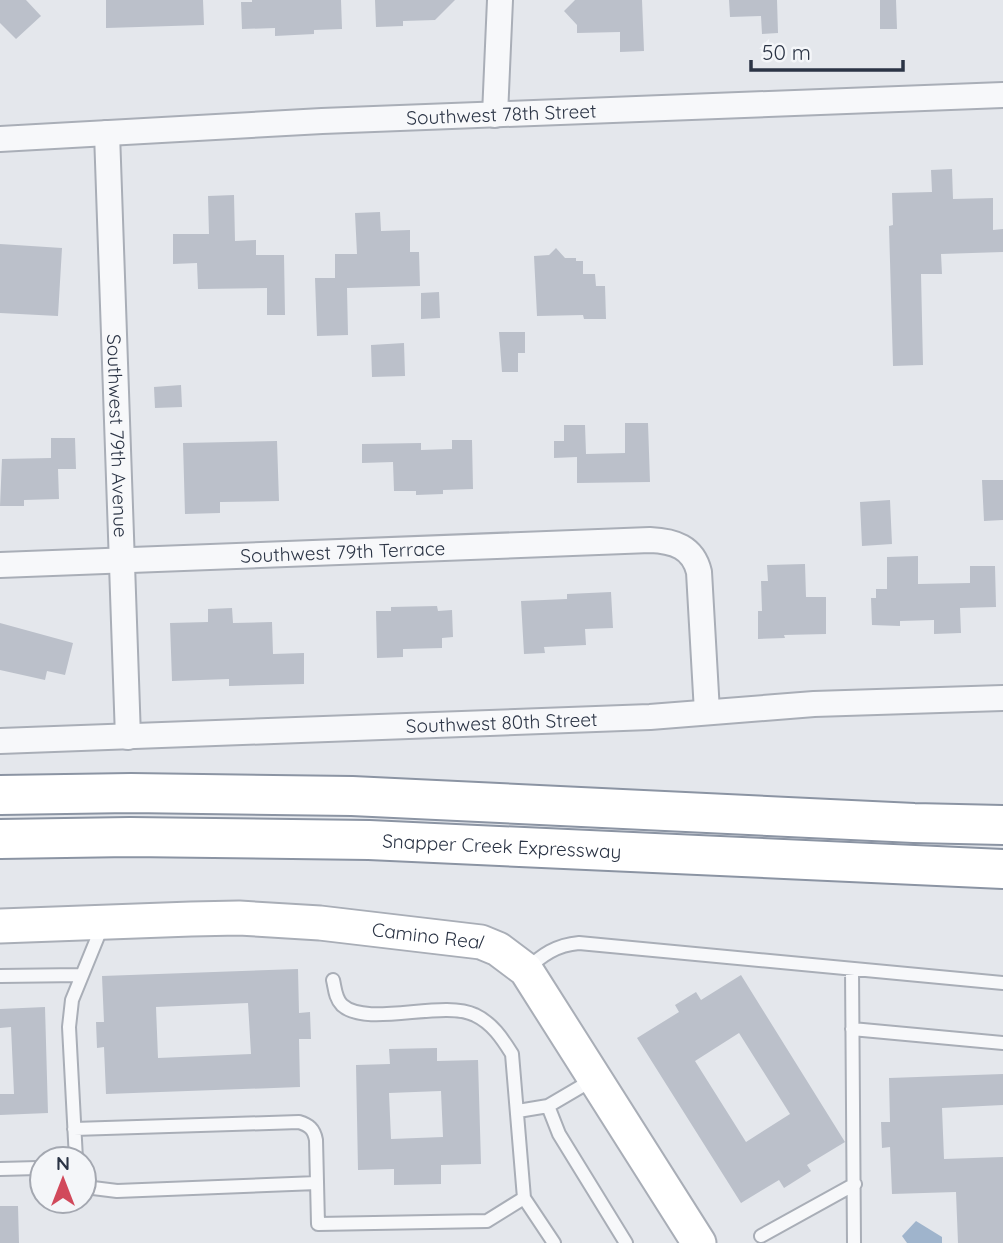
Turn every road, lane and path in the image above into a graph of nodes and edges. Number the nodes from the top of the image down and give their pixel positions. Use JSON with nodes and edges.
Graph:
{"nodes":[{"id":1,"x":500,"y":0,"type":"edge"},
{"id":2,"x":1003,"y":95,"type":"edge"},
{"id":3,"x":495,"y":115,"type":"junction"},
{"id":4,"x":107,"y":133,"type":"junction"},
{"id":5,"x":0,"y":139,"type":"edge"},
{"id":6,"x":123,"y":561,"type":"junction"},
{"id":7,"x":0,"y":565,"type":"edge"},
{"id":8,"x":1003,"y":698,"type":"edge"},
{"id":9,"x":707,"y":712,"type":"junction"},
{"id":10,"x":128,"y":737,"type":"junction"},
{"id":11,"x":0,"y":741,"type":"edge"},
{"id":12,"x":0,"y":795,"type":"edge"},
{"id":13,"x":1003,"y":825,"type":"edge"},
{"id":14,"x":0,"y":839,"type":"edge"},
{"id":15,"x":1003,"y":869,"type":"edge"},
{"id":16,"x":104,"y":921,"type":"junction"},
{"id":17,"x":0,"y":926,"type":"edge"},
{"id":18,"x":852,"y":969,"type":"junction"},
{"id":19,"x":526,"y":970,"type":"junction"},
{"id":20,"x":81,"y":975,"type":"junction"},
{"id":21,"x":0,"y":976,"type":"edge"},
{"id":22,"x":333,"y":980,"type":"dead end"},
{"id":23,"x":1003,"y":983,"type":"edge"},
{"id":24,"x":852,"y":1029,"type":"junction"},
{"id":25,"x":1003,"y":1042,"type":"edge"},
{"id":26,"x":596,"y":1079,"type":"junction"},
{"id":27,"x":548,"y":1106,"type":"junction"},
{"id":28,"x":518,"y":1111,"type":"junction"},
{"id":29,"x":74,"y":1129,"type":"junction"},
{"id":30,"x":75,"y":1145,"type":"edge"},
{"id":31,"x":28,"y":1168,"type":"edge"},
{"id":32,"x":0,"y":1169,"type":"edge"},
{"id":33,"x":317,"y":1183,"type":"junction"},
{"id":34,"x":855,"y":1184,"type":"junction"},
{"id":35,"x":98,"y":1189,"type":"edge"},
{"id":36,"x":524,"y":1198,"type":"junction"},
{"id":37,"x":761,"y":1236,"type":"dead end"},
{"id":38,"x":554,"y":1243,"type":"edge"},
{"id":39,"x":626,"y":1243,"type":"edge"},
{"id":40,"x":699,"y":1243,"type":"edge"},
{"id":41,"x":853,"y":1243,"type":"edge"}],
"edges":[{"from":1,"to":3,"type":"street"},
{"from":2,"to":3,"type":"street","name":"Southwest 78th Street"},
{"from":3,"to":4,"type":"street","name":"Southwest 78th Street"},
{"from":4,"to":5,"type":"street","name":"Southwest 78th Street"},
{"from":4,"to":6,"type":"street","name":"Southwest 79th Avenue"},
{"from":6,"to":7,"type":"street","name":"Southwest 79th Terrace"},
{"from":6,"to":9,"type":"street","name":"Southwest 79th Terrace"},
{"from":6,"to":10,"type":"street","name":"Southwest 79th Avenue"},
{"from":8,"to":9,"type":"street","name":"Southwest 80th Street"},
{"from":9,"to":10,"type":"street","name":"Southwest 80th Street"},
{"from":10,"to":11,"type":"street","name":"Southwest 80th Street"},
{"from":12,"to":13,"type":"highway"},
{"from":14,"to":15,"type":"highway","name":"Snapper Creek Expressway"},
{"from":16,"to":17,"type":"street","name":"Camino Real"},
{"from":16,"to":19,"type":"street","name":"Camino Real"},
{"from":16,"to":20,"type":"lane"},
{"from":18,"to":19,"type":"lane"},
{"from":18,"to":23,"type":"lane"},
{"from":18,"to":24,"type":"lane"},
{"from":19,"to":26,"type":"street","name":"Camino Real"},
{"from":20,"to":21,"type":"lane"},
{"from":20,"to":29,"type":"lane"},
{"from":22,"to":28,"type":"lane"},
{"from":24,"to":25,"type":"lane"},
{"from":24,"to":34,"type":"lane"},
{"from":26,"to":27,"type":"lane"},
{"from":26,"to":40,"type":"street","name":"Camino Real"},
{"from":27,"to":28,"type":"lane"},
{"from":27,"to":39,"type":"lane"},
{"from":28,"to":36,"type":"lane"},
{"from":29,"to":30,"type":"lane"},
{"from":29,"to":33,"type":"lane"},
{"from":31,"to":32,"type":"lane"},
{"from":33,"to":35,"type":"lane"},
{"from":33,"to":36,"type":"lane"},
{"from":34,"to":37,"type":"lane"},
{"from":34,"to":41,"type":"lane"},
{"from":36,"to":38,"type":"lane"}]}
